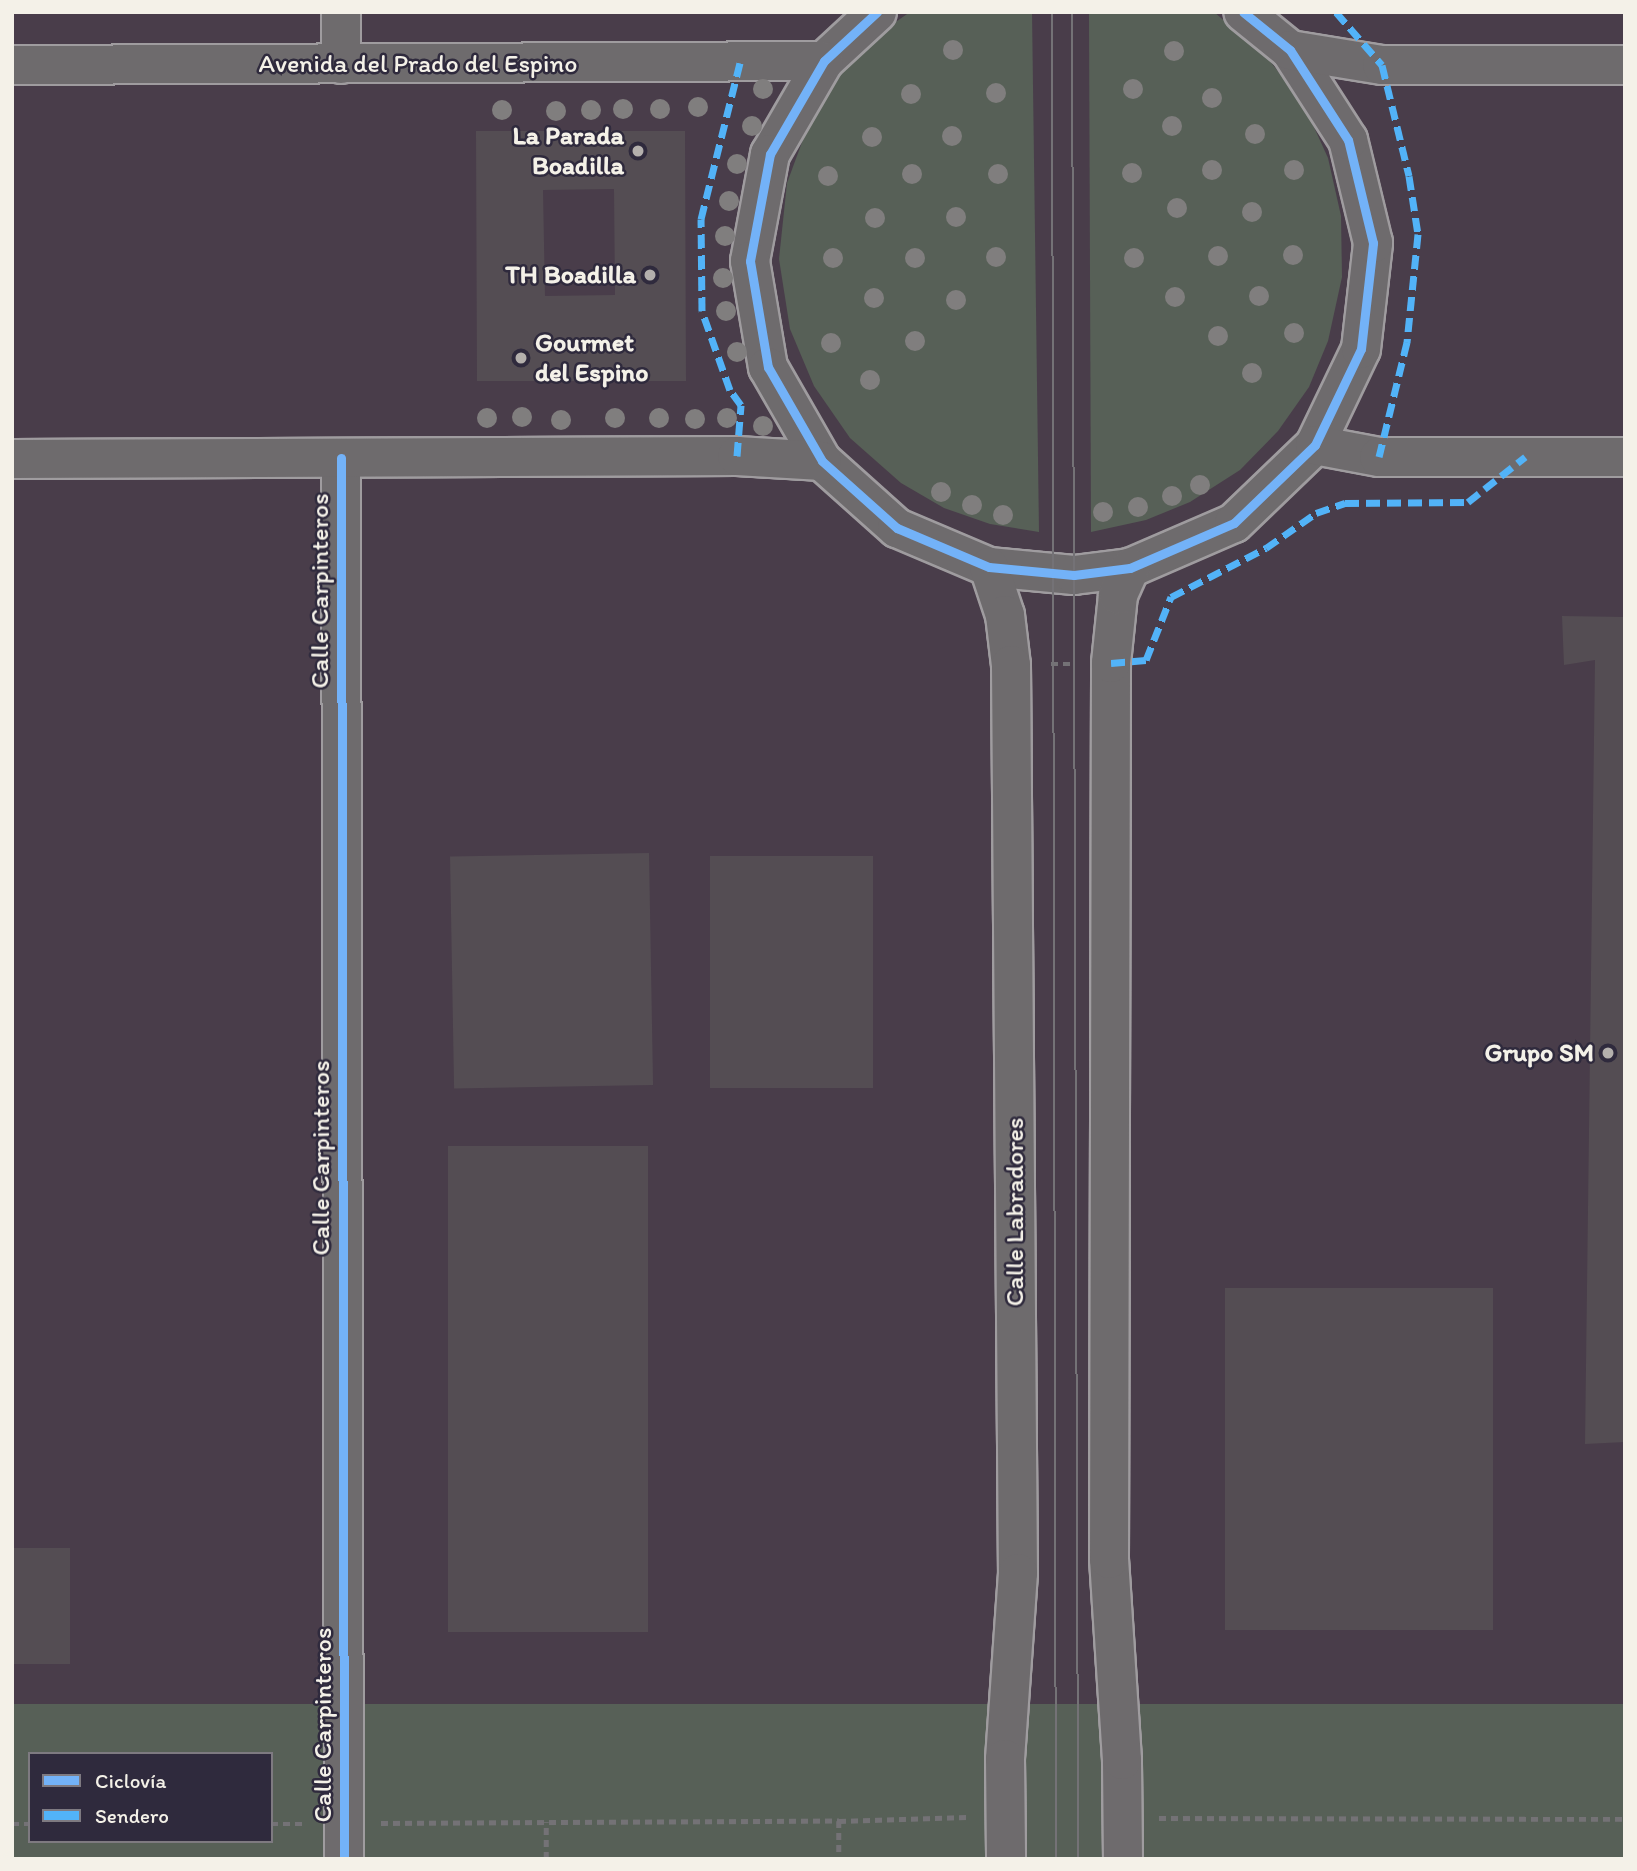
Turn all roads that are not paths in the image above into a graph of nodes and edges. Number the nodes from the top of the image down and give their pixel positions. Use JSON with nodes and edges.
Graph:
{"nodes":[{"id":1,"x":341,"y":12,"type":"edge"},
{"id":2,"x":877,"y":12,"type":"edge"},
{"id":3,"x":1243,"y":12,"type":"edge"},
{"id":4,"x":1290,"y":50,"type":"junction"},
{"id":5,"x":824,"y":61,"type":"junction"},
{"id":6,"x":341,"y":64,"type":"junction"},
{"id":7,"x":12,"y":65,"type":"edge"},
{"id":8,"x":1625,"y":65,"type":"edge"},
{"id":9,"x":1315,"y":445,"type":"junction"},
{"id":10,"x":341,"y":457,"type":"junction"},
{"id":11,"x":1625,"y":457,"type":"edge"},
{"id":12,"x":12,"y":459,"type":"edge"},
{"id":13,"x":821,"y":461,"type":"junction"},
{"id":14,"x":989,"y":567,"type":"junction"},
{"id":15,"x":1129,"y":568,"type":"junction"},
{"id":16,"x":344,"y":1841,"type":"edge"},
{"id":17,"x":1006,"y":1859,"type":"edge"},
{"id":18,"x":1124,"y":1859,"type":"edge"}],
"edges":[{"from":1,"to":6,"type":"street"},
{"from":2,"to":5,"type":"street"},
{"from":3,"to":4,"type":"street"},
{"from":4,"to":8,"type":"street"},
{"from":4,"to":9,"type":"street"},
{"from":5,"to":6,"type":"street","name":"Avenida del Prado del Espino"},
{"from":5,"to":13,"type":"street"},
{"from":6,"to":7,"type":"street","name":"Avenida del Prado del Espino"},
{"from":9,"to":11,"type":"street"},
{"from":9,"to":15,"type":"street"},
{"from":10,"to":12,"type":"street"},
{"from":10,"to":13,"type":"street"},
{"from":10,"to":16,"type":"street","name":"Calle Carpinteros"},
{"from":13,"to":14,"type":"street"},
{"from":14,"to":15,"type":"street"},
{"from":14,"to":17,"type":"street","name":"Calle Labradores"},
{"from":15,"to":18,"type":"street"}]}
